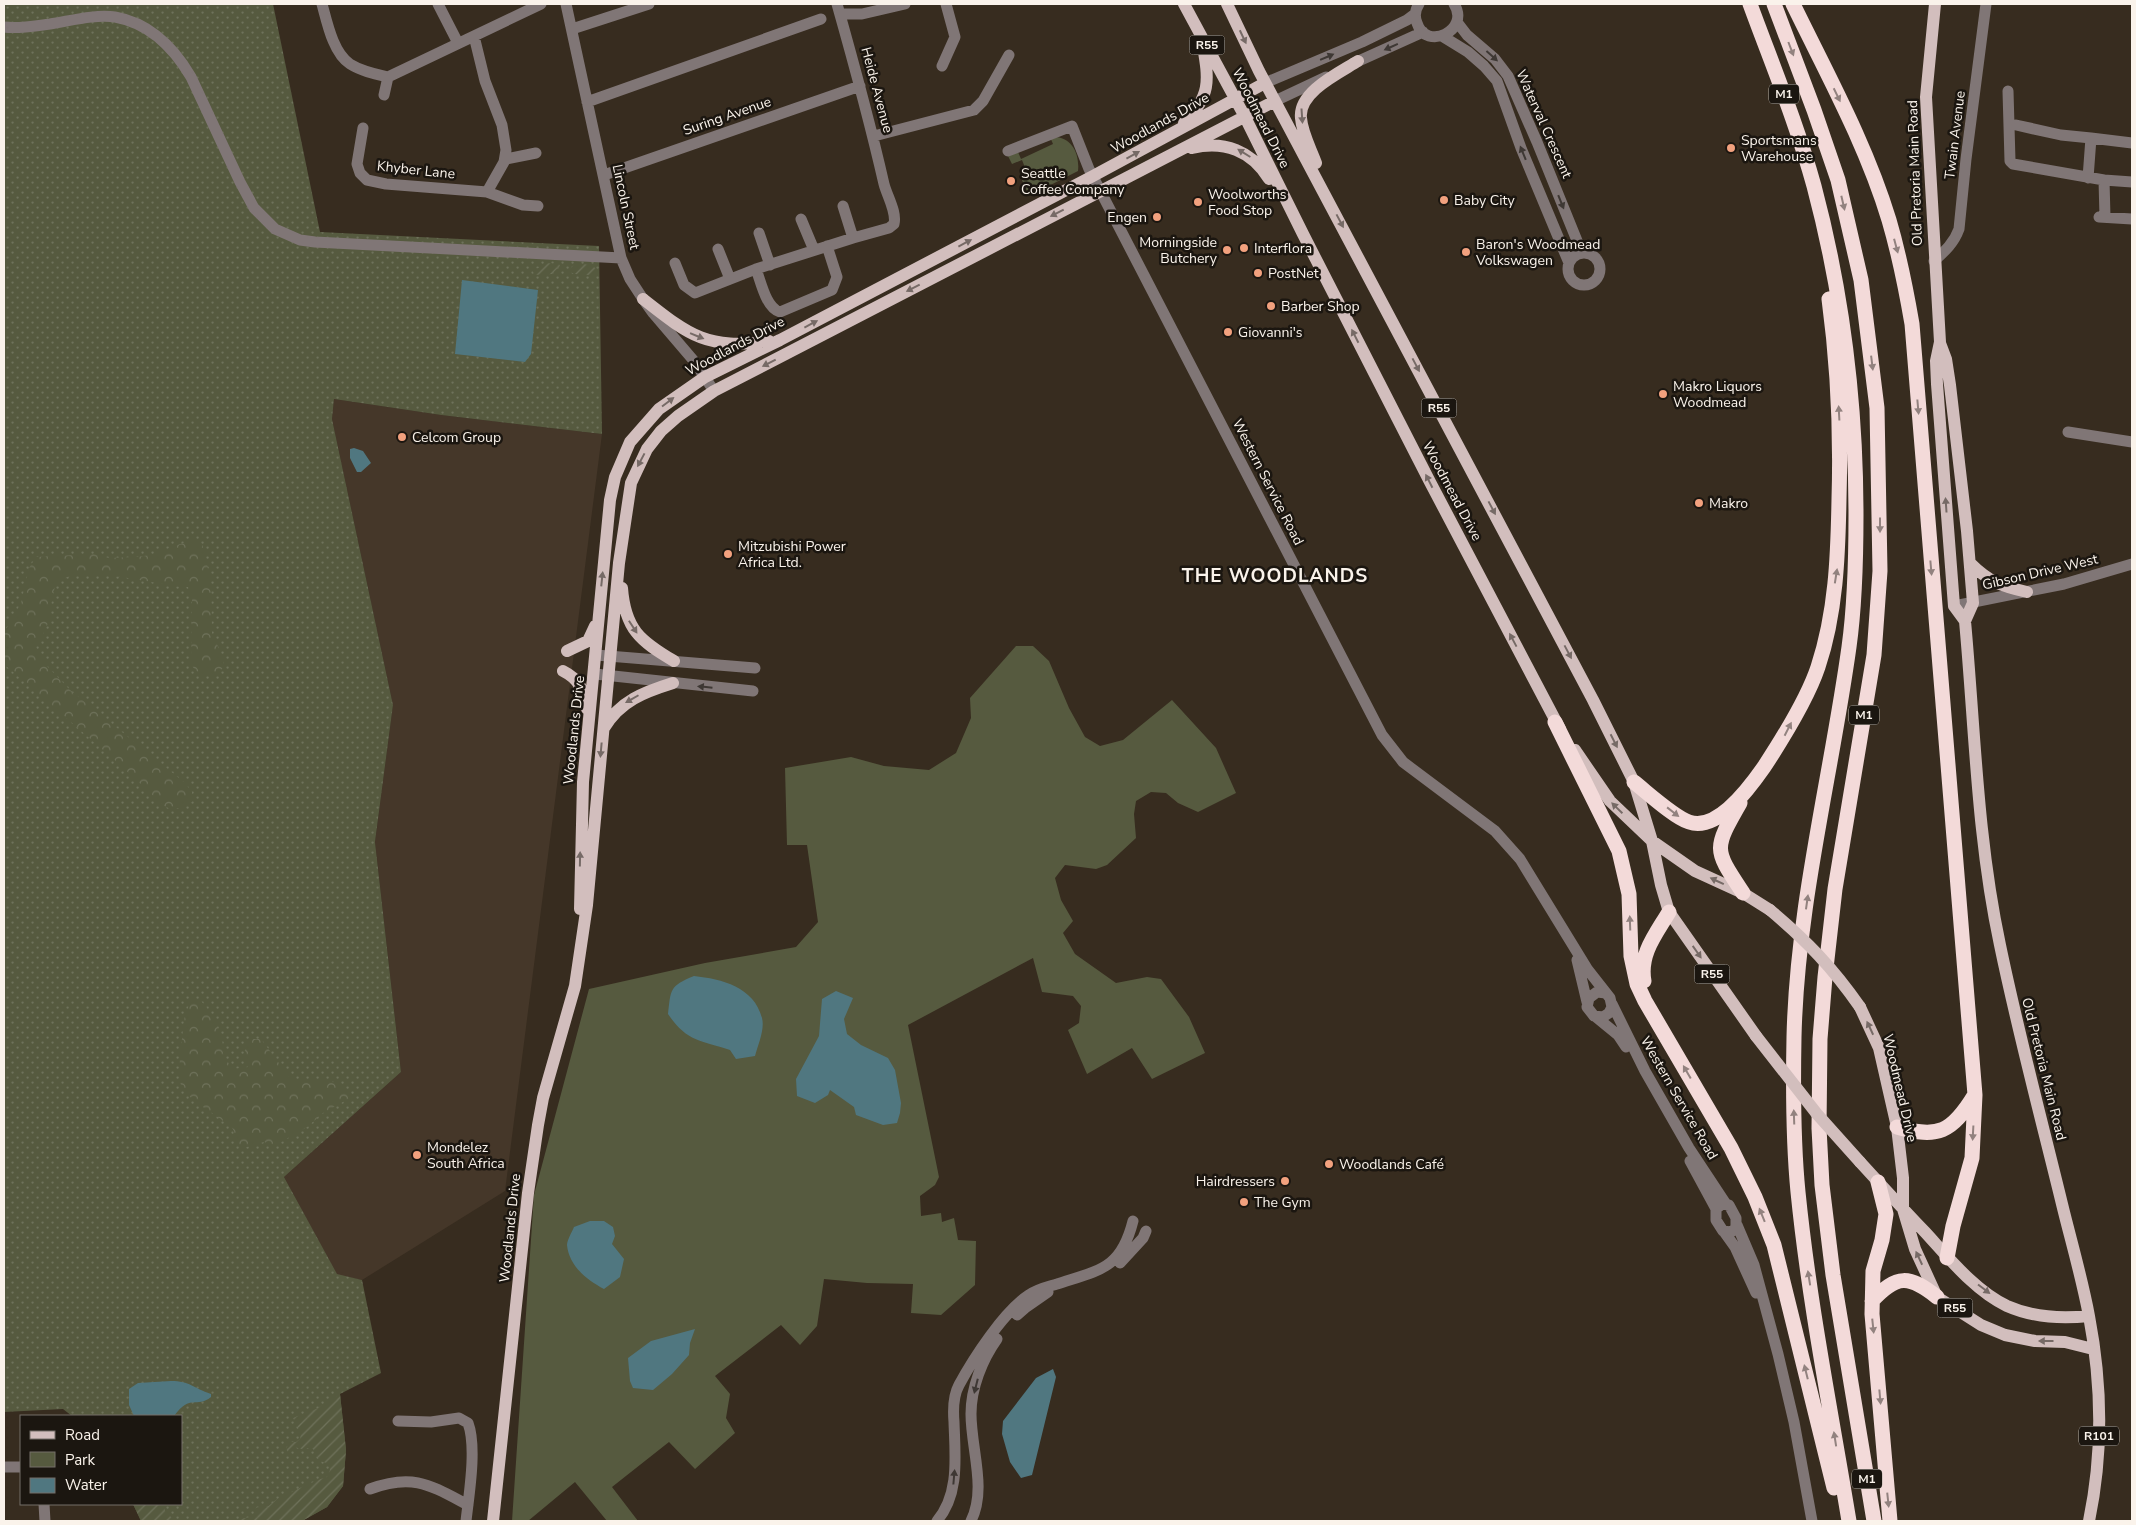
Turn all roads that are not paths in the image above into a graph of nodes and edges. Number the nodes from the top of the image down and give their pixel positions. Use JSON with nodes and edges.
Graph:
{"nodes":[{"id":1,"x":322,"y":4,"type":"edge"},
{"id":2,"x":438,"y":4,"type":"edge"},
{"id":3,"x":541,"y":4,"type":"edge"},
{"id":4,"x":566,"y":4,"type":"edge"},
{"id":5,"x":649,"y":4,"type":"edge"},
{"id":6,"x":905,"y":4,"type":"edge"},
{"id":7,"x":946,"y":4,"type":"edge"},
{"id":8,"x":1184,"y":4,"type":"edge"},
{"id":9,"x":1227,"y":4,"type":"edge"},
{"id":10,"x":1454,"y":4,"type":"edge"},
{"id":11,"x":1750,"y":4,"type":"edge"},
{"id":12,"x":1774,"y":4,"type":"edge"},
{"id":13,"x":1793,"y":4,"type":"edge"},
{"id":14,"x":1935,"y":4,"type":"edge"},
{"id":15,"x":1986,"y":4,"type":"edge"},
{"id":16,"x":885,"y":6,"type":"edge"},
{"id":17,"x":839,"y":9,"type":"edge"},
{"id":18,"x":1417,"y":9,"type":"edge"},
{"id":19,"x":821,"y":19,"type":"dead end"},
{"id":20,"x":1457,"y":22,"type":"junction"},
{"id":21,"x":4,"y":27,"type":"edge"},
{"id":22,"x":572,"y":29,"type":"junction"},
{"id":23,"x":1200,"y":32,"type":"junction"},
{"id":24,"x":1423,"y":32,"type":"junction"},
{"id":25,"x":474,"y":36,"type":"junction"},
{"id":26,"x":1442,"y":36,"type":"junction"},
{"id":27,"x":458,"y":43,"type":"junction"},
{"id":28,"x":1009,"y":55,"type":"dead end"},
{"id":29,"x":1358,"y":61,"type":"junction"},
{"id":30,"x":942,"y":66,"type":"dead end"},
{"id":31,"x":388,"y":77,"type":"junction"},
{"id":32,"x":1265,"y":83,"type":"junction"},
{"id":33,"x":860,"y":86,"type":"junction"},
{"id":34,"x":2008,"y":91,"type":"dead end"},
{"id":35,"x":384,"y":95,"type":"dead end"},
{"id":36,"x":1235,"y":99,"type":"junction"},
{"id":37,"x":587,"y":102,"type":"junction"},
{"id":38,"x":1275,"y":102,"type":"junction"},
{"id":39,"x":1245,"y":117,"type":"junction"},
{"id":40,"x":2016,"y":125,"type":"dead end"},
{"id":41,"x":363,"y":128,"type":"dead end"},
{"id":42,"x":1172,"y":133,"type":"junction"},
{"id":43,"x":874,"y":136,"type":"junction"},
{"id":44,"x":2090,"y":138,"type":"junction"},
{"id":45,"x":2132,"y":143,"type":"edge"},
{"id":46,"x":1008,"y":152,"type":"dead end"},
{"id":47,"x":536,"y":153,"type":"dead end"},
{"id":48,"x":1176,"y":153,"type":"junction"},
{"id":49,"x":506,"y":159,"type":"junction"},
{"id":50,"x":604,"y":175,"type":"junction"},
{"id":51,"x":1093,"y":176,"type":"junction"},
{"id":52,"x":2088,"y":178,"type":"junction"},
{"id":53,"x":2104,"y":180,"type":"junction"},
{"id":54,"x":2132,"y":182,"type":"edge"},
{"id":55,"x":1814,"y":186,"type":"junction"},
{"id":56,"x":1100,"y":191,"type":"junction"},
{"id":57,"x":487,"y":192,"type":"junction"},
{"id":58,"x":1331,"y":204,"type":"junction"},
{"id":59,"x":538,"y":206,"type":"dead end"},
{"id":60,"x":843,"y":206,"type":"dead end"},
{"id":61,"x":801,"y":218,"type":"dead end"},
{"id":62,"x":2132,"y":219,"type":"edge"},
{"id":63,"x":759,"y":233,"type":"dead end"},
{"id":64,"x":1302,"y":234,"type":"junction"},
{"id":65,"x":853,"y":238,"type":"junction"},
{"id":66,"x":827,"y":246,"type":"junction"},
{"id":67,"x":718,"y":249,"type":"dead end"},
{"id":68,"x":814,"y":250,"type":"junction"},
{"id":69,"x":1582,"y":253,"type":"junction"},
{"id":70,"x":621,"y":258,"type":"junction"},
{"id":71,"x":1934,"y":261,"type":"junction"},
{"id":72,"x":675,"y":263,"type":"dead end"},
{"id":73,"x":1569,"y":263,"type":"junction"},
{"id":74,"x":770,"y":265,"type":"junction"},
{"id":75,"x":756,"y":269,"type":"junction"},
{"id":76,"x":730,"y":279,"type":"junction"},
{"id":77,"x":643,"y":299,"type":"junction"},
{"id":78,"x":780,"y":340,"type":"junction"},
{"id":79,"x":1940,"y":342,"type":"junction"},
{"id":80,"x":705,"y":377,"type":"junction"},
{"id":81,"x":714,"y":391,"type":"junction"},
{"id":82,"x":2068,"y":432,"type":"dead end"},
{"id":83,"x":2132,"y":442,"type":"edge"},
{"id":84,"x":619,"y":563,"type":"junction"},
{"id":85,"x":1970,"y":563,"type":"junction"},
{"id":86,"x":2132,"y":564,"type":"edge"},
{"id":87,"x":2027,"y":592,"type":"junction"},
{"id":88,"x":1973,"y":603,"type":"junction"},
{"id":89,"x":1954,"y":606,"type":"junction"},
{"id":90,"x":599,"y":615,"type":"junction"},
{"id":91,"x":1965,"y":621,"type":"junction"},
{"id":92,"x":567,"y":651,"type":"dead end"},
{"id":93,"x":596,"y":655,"type":"junction"},
{"id":94,"x":610,"y":656,"type":"junction"},
{"id":95,"x":674,"y":660,"type":"junction"},
{"id":96,"x":755,"y":668,"type":"dead end"},
{"id":97,"x":563,"y":671,"type":"dead end"},
{"id":98,"x":595,"y":674,"type":"junction"},
{"id":99,"x":608,"y":675,"type":"junction"},
{"id":100,"x":673,"y":683,"type":"junction"},
{"id":101,"x":753,"y":691,"type":"dead end"},
{"id":102,"x":590,"y":722,"type":"junction"},
{"id":103,"x":1555,"y":722,"type":"junction"},
{"id":104,"x":602,"y":730,"type":"junction"},
{"id":105,"x":1634,"y":782,"type":"junction"},
{"id":106,"x":1746,"y":793,"type":"junction"},
{"id":107,"x":1652,"y":841,"type":"junction"},
{"id":108,"x":1743,"y":893,"type":"junction"},
{"id":109,"x":1669,"y":912,"type":"junction"},
{"id":110,"x":580,"y":943,"type":"junction"},
{"id":111,"x":1573,"y":946,"type":"junction"},
{"id":112,"x":1606,"y":993,"type":"junction"},
{"id":113,"x":1587,"y":1002,"type":"junction"},
{"id":114,"x":1612,"y":1004,"type":"junction"},
{"id":115,"x":1596,"y":1016,"type":"junction"},
{"id":116,"x":1658,"y":1022,"type":"junction"},
{"id":117,"x":1975,"y":1095,"type":"junction"},
{"id":118,"x":1897,"y":1127,"type":"junction"},
{"id":119,"x":1878,"y":1182,"type":"junction"},
{"id":120,"x":1721,"y":1207,"type":"junction"},
{"id":121,"x":1903,"y":1210,"type":"junction"},
{"id":122,"x":1133,"y":1221,"type":"dead end"},
{"id":123,"x":1737,"y":1225,"type":"junction"},
{"id":124,"x":1146,"y":1231,"type":"dead end"},
{"id":125,"x":1725,"y":1233,"type":"junction"},
{"id":126,"x":1947,"y":1258,"type":"junction"},
{"id":127,"x":1937,"y":1297,"type":"junction"},
{"id":128,"x":1872,"y":1301,"type":"junction"},
{"id":129,"x":1766,"y":1312,"type":"junction"},
{"id":130,"x":2089,"y":1316,"type":"junction"},
{"id":131,"x":2093,"y":1349,"type":"junction"},
{"id":132,"x":398,"y":1420,"type":"dead end"},
{"id":133,"x":4,"y":1466,"type":"edge"},
{"id":134,"x":20,"y":1466,"type":"edge"},
{"id":135,"x":370,"y":1489,"type":"dead end"},
{"id":136,"x":44,"y":1505,"type":"edge"},
{"id":137,"x":468,"y":1505,"type":"junction"},
{"id":138,"x":45,"y":1521,"type":"edge"},
{"id":139,"x":466,"y":1521,"type":"edge"},
{"id":140,"x":493,"y":1521,"type":"edge"},
{"id":141,"x":937,"y":1521,"type":"edge"},
{"id":142,"x":971,"y":1521,"type":"edge"},
{"id":143,"x":1812,"y":1521,"type":"edge"},
{"id":144,"x":1842,"y":1521,"type":"edge"},
{"id":145,"x":1849,"y":1521,"type":"edge"},
{"id":146,"x":1874,"y":1521,"type":"edge"},
{"id":147,"x":1890,"y":1521,"type":"edge"},
{"id":148,"x":2089,"y":1521,"type":"edge"}],
"edges":[{"from":1,"to":31,"type":"street"},
{"from":2,"to":27,"type":"street"},
{"from":3,"to":25,"type":"street"},
{"from":4,"to":22,"type":"street","name":"Lincoln Street"},
{"from":5,"to":22,"type":"street"},
{"from":6,"to":16,"type":"street"},
{"from":7,"to":30,"type":"street"},
{"from":8,"to":23,"type":"main road","name":"Woodmead Drive","number":"R55"},
{"from":9,"to":32,"type":"main road","name":"Woodmead Drive","number":"R55","one_way":true},
{"from":10,"to":20,"type":"street"},
{"from":11,"to":55,"type":"highway","number":"M1"},
{"from":12,"to":146,"type":"highway","number":"M1","one_way":true},
{"from":13,"to":117,"type":"highway","one_way":true},
{"from":14,"to":71,"type":"main road","name":"Old Pretoria Main Road","number":"R101"},
{"from":15,"to":71,"type":"street","name":"Twain Avenue"},
{"from":16,"to":17,"type":"street"},
{"from":17,"to":33,"type":"street","name":"Heide Avenue"},
{"from":18,"to":24,"type":"street"},
{"from":32,"to":18,"type":"street","one_way":true},
{"from":19,"to":37,"type":"street"},
{"from":20,"to":26,"type":"street"},
{"from":20,"to":69,"type":"street","name":"Waterval Crescent","one_way":true},
{"from":21,"to":70,"type":"street"},
{"from":22,"to":37,"type":"street","name":"Lincoln Street"},
{"from":23,"to":36,"type":"main road","name":"Woodmead Drive","number":"R55"},
{"from":23,"to":42,"type":"main road"},
{"from":24,"to":26,"type":"street","name":"Waterval Crescent"},
{"from":24,"to":29,"type":"street","one_way":true},
{"from":25,"to":27,"type":"street"},
{"from":25,"to":49,"type":"street"},
{"from":73,"to":26,"type":"street","name":"Waterval Crescent","one_way":true},
{"from":27,"to":31,"type":"street"},
{"from":28,"to":43,"type":"street"},
{"from":29,"to":38,"type":"street"},
{"from":29,"to":58,"type":"main road","one_way":true},
{"from":31,"to":35,"type":"street"},
{"from":32,"to":36,"type":"main road","name":"Woodlands Drive"},
{"from":32,"to":38,"type":"main road","name":"Woodmead Drive","number":"R55"},
{"from":33,"to":43,"type":"street","name":"Heide Avenue"},
{"from":33,"to":50,"type":"street","name":"Suring Avenue"},
{"from":34,"to":52,"type":"street"},
{"from":36,"to":39,"type":"main road","name":"Woodmead Drive","number":"R55"},
{"from":36,"to":42,"type":"main road","name":"Woodlands Drive"},
{"from":37,"to":50,"type":"street","name":"Lincoln Street"},
{"from":38,"to":39,"type":"main road","name":"Woodlands Drive"},
{"from":38,"to":58,"type":"main road","name":"Woodmead Drive","number":"R55"},
{"from":39,"to":48,"type":"main road","name":"Woodlands Drive"},
{"from":39,"to":64,"type":"main road","name":"Woodmead Drive","number":"R55"},
{"from":40,"to":44,"type":"street"},
{"from":41,"to":57,"type":"street","name":"Khyber Lane"},
{"from":51,"to":42,"type":"main road","name":"Woodlands Drive","one_way":true},
{"from":43,"to":65,"type":"street","name":"Heide Avenue"},
{"from":44,"to":45,"type":"street"},
{"from":44,"to":52,"type":"street"},
{"from":46,"to":51,"type":"street","name":"Western Service Road"},
{"from":47,"to":49,"type":"street"},
{"from":48,"to":56,"type":"main road","name":"Woodlands Drive"},
{"from":64,"to":48,"type":"main road","one_way":true},
{"from":49,"to":57,"type":"street"},
{"from":50,"to":70,"type":"street","name":"Lincoln Street"},
{"from":51,"to":56,"type":"street","name":"Western Service Road"},
{"from":78,"to":51,"type":"main road","name":"Woodlands Drive","one_way":true},
{"from":52,"to":53,"type":"street"},
{"from":53,"to":54,"type":"street"},
{"from":53,"to":62,"type":"street"},
{"from":106,"to":55,"type":"highway","one_way":true},
{"from":145,"to":55,"type":"highway","number":"M1","one_way":true},
{"from":56,"to":81,"type":"main road","name":"Woodlands Drive","one_way":true},
{"from":56,"to":111,"type":"street","name":"Western Service Road"},
{"from":57,"to":59,"type":"street","name":"Khyber Lane"},
{"from":58,"to":105,"type":"main road","name":"Woodmead Drive","number":"R55","one_way":true},
{"from":60,"to":65,"type":"street"},
{"from":61,"to":68,"type":"street"},
{"from":63,"to":74,"type":"street"},
{"from":103,"to":64,"type":"main road","name":"Woodmead Drive","number":"R55","one_way":true},
{"from":65,"to":66,"type":"street"},
{"from":66,"to":68,"type":"street"},
{"from":66,"to":75,"type":"street"},
{"from":67,"to":76,"type":"street"},
{"from":68,"to":74,"type":"street"},
{"from":69,"to":73,"type":"street"},
{"from":69,"to":73,"type":"street"},
{"from":70,"to":77,"type":"street","name":"Lincoln Street"},
{"from":71,"to":79,"type":"main road","name":"Old Pretoria Main Road","number":"R101"},
{"from":72,"to":76,"type":"street"},
{"from":74,"to":75,"type":"street"},
{"from":75,"to":76,"type":"street"},
{"from":77,"to":78,"type":"main road","one_way":true},
{"from":77,"to":80,"type":"street","name":"Lincoln Street"},
{"from":78,"to":80,"type":"main road","name":"Woodlands Drive"},
{"from":79,"to":85,"type":"main road","name":"Old Pretoria Main Road","number":"R101"},
{"from":89,"to":79,"type":"main road","name":"Old Pretoria Main Road","number":"R101","one_way":true},
{"from":80,"to":81,"type":"street","name":"Lincoln Street"},
{"from":90,"to":80,"type":"main road","name":"Woodlands Drive","one_way":true},
{"from":81,"to":84,"type":"main road","name":"Woodlands Drive","one_way":true},
{"from":82,"to":83,"type":"street"},
{"from":84,"to":94,"type":"main road","name":"Woodlands Drive"},
{"from":84,"to":95,"type":"main road","one_way":true},
{"from":85,"to":87,"type":"main road"},
{"from":85,"to":88,"type":"main road","name":"Old Pretoria Main Road","number":"R101"},
{"from":86,"to":87,"type":"street","name":"Gibson Drive West"},
{"from":87,"to":88,"type":"street","name":"Gibson Drive West"},
{"from":88,"to":89,"type":"street","name":"Gibson Drive West"},
{"from":88,"to":91,"type":"main road","name":"Old Pretoria Main Road","number":"R101"},
{"from":89,"to":91,"type":"main road"},
{"from":90,"to":92,"type":"main road"},
{"from":90,"to":93,"type":"main road","name":"Woodlands Drive"},
{"from":91,"to":130,"type":"main road","name":"Old Pretoria Main Road","number":"R101"},
{"from":93,"to":94,"type":"street"},
{"from":93,"to":98,"type":"main road","name":"Woodlands Drive"},
{"from":94,"to":95,"type":"street"},
{"from":94,"to":99,"type":"main road","name":"Woodlands Drive"},
{"from":95,"to":96,"type":"street"},
{"from":97,"to":102,"type":"main road"},
{"from":98,"to":99,"type":"street"},
{"from":98,"to":102,"type":"main road","name":"Woodlands Drive"},
{"from":99,"to":100,"type":"street"},
{"from":99,"to":104,"type":"main road","name":"Woodlands Drive"},
{"from":101,"to":100,"type":"street","one_way":true},
{"from":100,"to":104,"type":"main road","one_way":true},
{"from":110,"to":102,"type":"main road","name":"Woodlands Drive","one_way":true},
{"from":107,"to":103,"type":"main road","name":"Woodmead Drive","number":"R55","one_way":true},
{"from":116,"to":103,"type":"highway","one_way":true},
{"from":104,"to":110,"type":"main road","name":"Woodlands Drive","one_way":true},
{"from":105,"to":106,"type":"highway","one_way":true},
{"from":105,"to":107,"type":"main road","name":"Woodmead Drive","number":"R55"},
{"from":106,"to":108,"type":"highway"},
{"from":108,"to":107,"type":"main road","name":"Woodmead Drive","number":"R55","one_way":true},
{"from":107,"to":109,"type":"main road","name":"Woodmead Drive","number":"R55"},
{"from":118,"to":108,"type":"main road","name":"Woodmead Drive","number":"R55","one_way":true,"bridge":true},
{"from":109,"to":116,"type":"highway"},
{"from":109,"to":119,"type":"main road","name":"Woodmead Drive","number":"R55","one_way":true,"bridge":true},
{"from":110,"to":140,"type":"main road","name":"Woodlands Drive"},
{"from":111,"to":112,"type":"street","name":"Western Service Road"},
{"from":111,"to":113,"type":"street","name":"Western Service Road"},
{"from":112,"to":113,"type":"street"},
{"from":112,"to":114,"type":"street"},
{"from":113,"to":115,"type":"street"},
{"from":114,"to":115,"type":"street"},
{"from":114,"to":120,"type":"street","name":"Western Service Road"},
{"from":115,"to":120,"type":"street","name":"Western Service Road"},
{"from":144,"to":116,"type":"highway","one_way":true},
{"from":117,"to":118,"type":"highway"},
{"from":117,"to":126,"type":"highway","one_way":true},
{"from":118,"to":121,"type":"main road","name":"Woodmead Drive","number":"R55"},
{"from":119,"to":121,"type":"main road","name":"Woodmead Drive","number":"R55"},
{"from":119,"to":128,"type":"highway"},
{"from":120,"to":123,"type":"street"},
{"from":120,"to":125,"type":"street"},
{"from":121,"to":126,"type":"main road","name":"Woodmead Drive","number":"R55"},
{"from":127,"to":121,"type":"main road","name":"Woodmead Drive","number":"R55","one_way":true},
{"from":141,"to":122,"type":"street","one_way":true},
{"from":123,"to":125,"type":"street"},
{"from":123,"to":129,"type":"street"},
{"from":124,"to":142,"type":"street","one_way":true},
{"from":125,"to":129,"type":"street"},
{"from":126,"to":130,"type":"main road","name":"Woodmead Drive","number":"R55","one_way":true},
{"from":127,"to":128,"type":"highway"},
{"from":131,"to":127,"type":"main road","number":"R55","one_way":true},
{"from":128,"to":147,"type":"highway","one_way":true},
{"from":129,"to":143,"type":"street"},
{"from":130,"to":131,"type":"main road","name":"Old Pretoria Main Road","number":"R101"},
{"from":131,"to":148,"type":"main road","name":"Old Pretoria Main Road","number":"R101"},
{"from":132,"to":137,"type":"street"},
{"from":133,"to":134,"type":"street"},
{"from":135,"to":137,"type":"street"},
{"from":136,"to":138,"type":"street"},
{"from":137,"to":139,"type":"street"}]}
